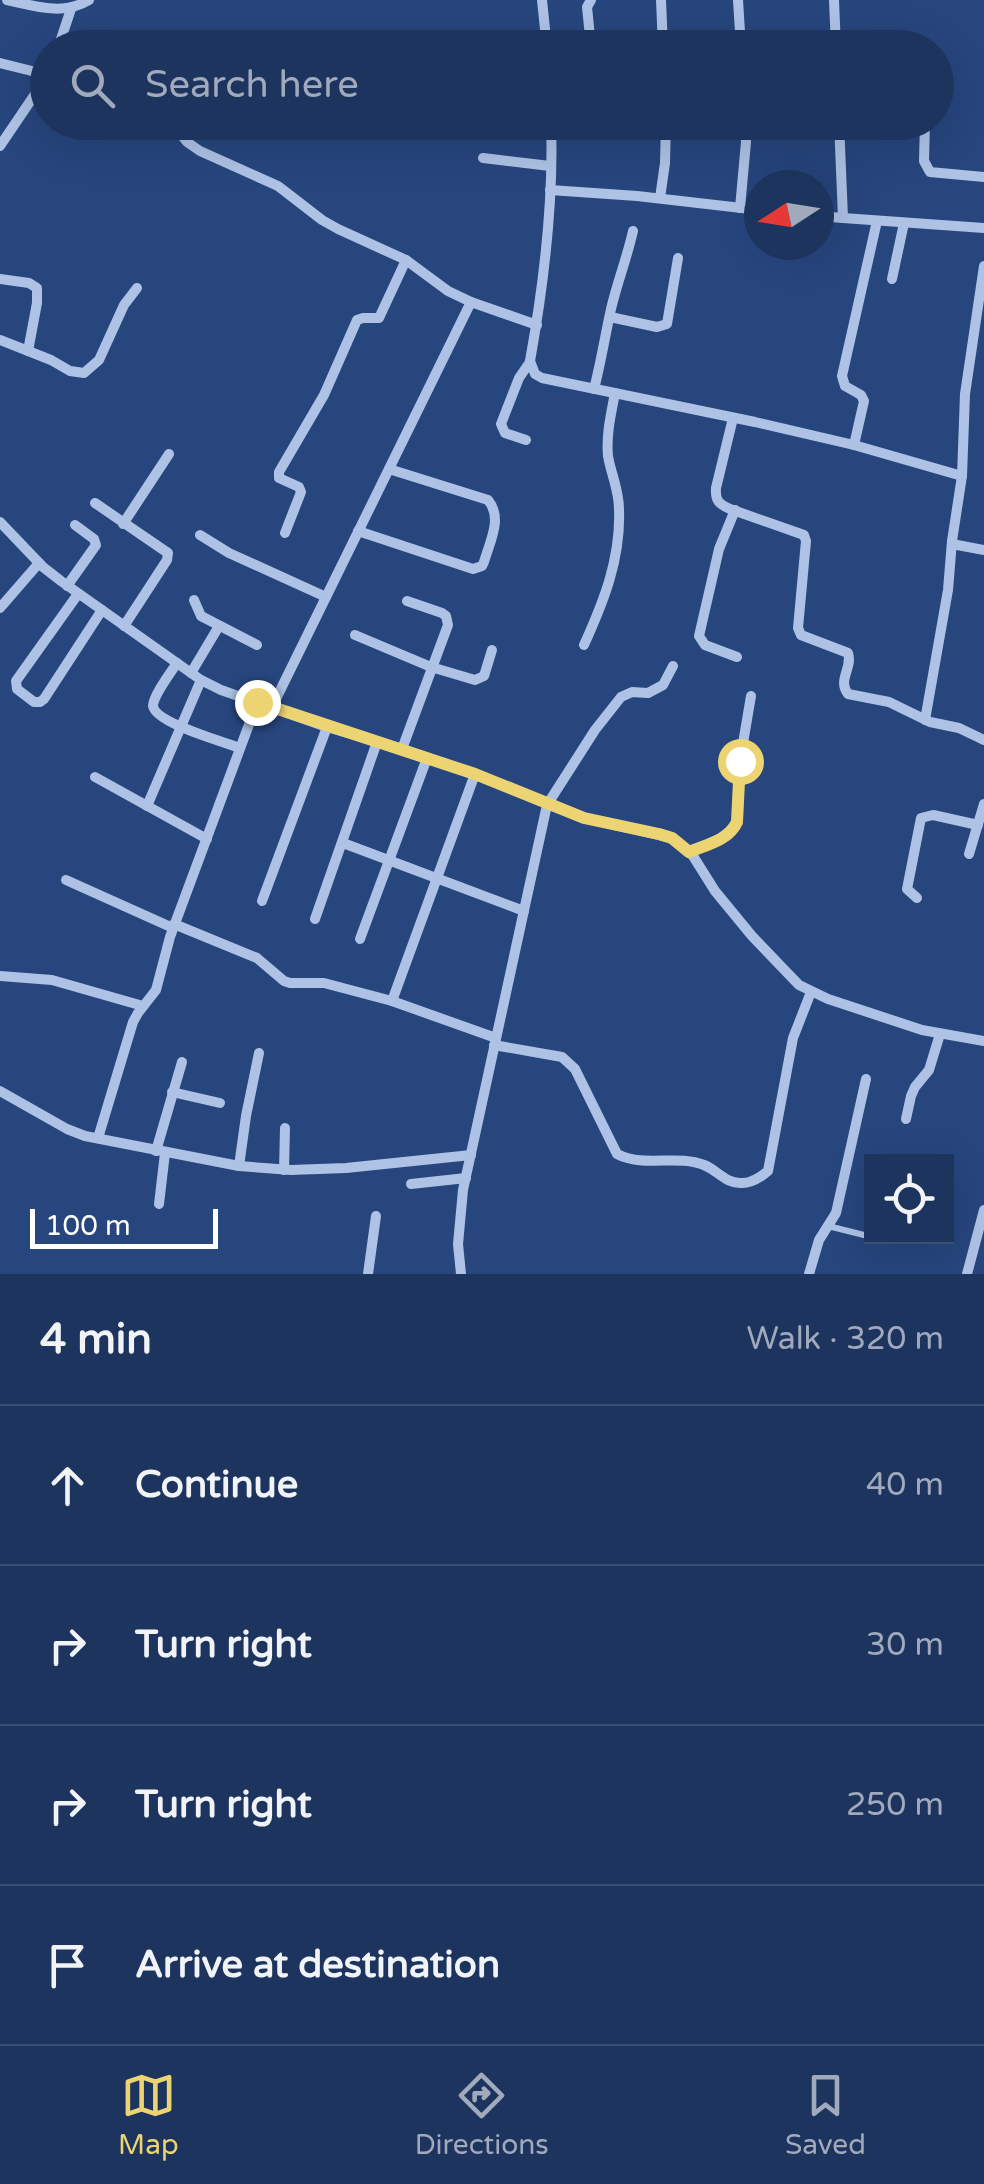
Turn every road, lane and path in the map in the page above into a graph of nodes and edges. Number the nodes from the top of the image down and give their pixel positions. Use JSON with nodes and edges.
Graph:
{"nodes":[{"id":1,"x":8,"y":0,"type":"edge"},
{"id":2,"x":88,"y":0,"type":"edge"},
{"id":3,"x":542,"y":0,"type":"edge"},
{"id":4,"x":591,"y":0,"type":"edge"},
{"id":5,"x":661,"y":0,"type":"edge"},
{"id":6,"x":738,"y":0,"type":"edge"},
{"id":7,"x":834,"y":0,"type":"edge"},
{"id":8,"x":71,"y":9,"type":"junction"},
{"id":9,"x":64,"y":30,"type":"edge"},
{"id":10,"x":545,"y":30,"type":"edge"},
{"id":11,"x":590,"y":30,"type":"edge"},
{"id":12,"x":662,"y":30,"type":"edge"},
{"id":13,"x":740,"y":30,"type":"edge"},
{"id":14,"x":835,"y":30,"type":"edge"},
{"id":15,"x":0,"y":63,"type":"edge"},
{"id":16,"x":30,"y":70,"type":"edge"},
{"id":17,"x":30,"y":101,"type":"edge"},
{"id":18,"x":184,"y":140,"type":"edge"},
{"id":19,"x":551,"y":140,"type":"edge"},
{"id":20,"x":665,"y":140,"type":"edge"},
{"id":21,"x":746,"y":140,"type":"edge"},
{"id":22,"x":840,"y":140,"type":"edge"},
{"id":23,"x":925,"y":140,"type":"edge"},
{"id":24,"x":0,"y":146,"type":"edge"},
{"id":25,"x":483,"y":158,"type":"dead end"},
{"id":26,"x":550,"y":166,"type":"junction"},
{"id":27,"x":984,"y":177,"type":"edge"},
{"id":28,"x":550,"y":190,"type":"junction"},
{"id":29,"x":660,"y":198,"type":"junction"},
{"id":30,"x":740,"y":208,"type":"junction"},
{"id":31,"x":744,"y":208,"type":"edge"},
{"id":32,"x":834,"y":217,"type":"edge"},
{"id":33,"x":843,"y":218,"type":"junction"},
{"id":34,"x":877,"y":221,"type":"junction"},
{"id":35,"x":904,"y":223,"type":"junction"},
{"id":36,"x":984,"y":228,"type":"edge"},
{"id":37,"x":632,"y":231,"type":"dead end"},
{"id":38,"x":678,"y":258,"type":"dead end"},
{"id":39,"x":406,"y":260,"type":"junction"},
{"id":40,"x":984,"y":266,"type":"edge"},
{"id":41,"x":0,"y":279,"type":"edge"},
{"id":42,"x":892,"y":279,"type":"dead end"},
{"id":43,"x":137,"y":288,"type":"dead end"},
{"id":44,"x":471,"y":302,"type":"junction"},
{"id":45,"x":610,"y":318,"type":"junction"},
{"id":46,"x":537,"y":325,"type":"junction"},
{"id":47,"x":0,"y":340,"type":"edge"},
{"id":48,"x":28,"y":351,"type":"junction"},
{"id":49,"x":530,"y":361,"type":"junction"},
{"id":50,"x":594,"y":389,"type":"junction"},
{"id":51,"x":614,"y":394,"type":"junction"},
{"id":52,"x":734,"y":418,"type":"junction"},
{"id":53,"x":526,"y":440,"type":"dead end"},
{"id":54,"x":854,"y":445,"type":"junction"},
{"id":55,"x":170,"y":454,"type":"dead end"},
{"id":56,"x":389,"y":469,"type":"junction"},
{"id":57,"x":962,"y":476,"type":"junction"},
{"id":58,"x":94,"y":503,"type":"dead end"},
{"id":59,"x":734,"y":510,"type":"junction"},
{"id":60,"x":0,"y":522,"type":"edge"},
{"id":61,"x":123,"y":524,"type":"junction"},
{"id":62,"x":75,"y":525,"type":"dead end"},
{"id":63,"x":358,"y":531,"type":"junction"},
{"id":64,"x":285,"y":533,"type":"dead end"},
{"id":65,"x":200,"y":535,"type":"dead end"},
{"id":66,"x":952,"y":544,"type":"junction"},
{"id":67,"x":984,"y":550,"type":"edge"},
{"id":68,"x":39,"y":563,"type":"junction"},
{"id":69,"x":67,"y":586,"type":"junction"},
{"id":70,"x":78,"y":594,"type":"junction"},
{"id":71,"x":326,"y":597,"type":"junction"},
{"id":72,"x":194,"y":600,"type":"dead end"},
{"id":73,"x":408,"y":601,"type":"dead end"},
{"id":74,"x":0,"y":608,"type":"edge"},
{"id":75,"x":102,"y":610,"type":"junction"},
{"id":76,"x":124,"y":626,"type":"junction"},
{"id":77,"x":219,"y":626,"type":"junction"},
{"id":78,"x":356,"y":635,"type":"dead end"},
{"id":79,"x":257,"y":645,"type":"dead end"},
{"id":80,"x":584,"y":645,"type":"dead end"},
{"id":81,"x":492,"y":650,"type":"dead end"},
{"id":82,"x":737,"y":657,"type":"dead end"},
{"id":83,"x":177,"y":663,"type":"junction"},
{"id":84,"x":673,"y":666,"type":"dead end"},
{"id":85,"x":431,"y":667,"type":"junction"},
{"id":86,"x":196,"y":677,"type":"junction"},
{"id":87,"x":751,"y":696,"type":"dead end"},
{"id":88,"x":257,"y":702,"type":"junction"},
{"id":89,"x":272,"y":707,"type":"junction"},
{"id":90,"x":925,"y":720,"type":"junction"},
{"id":91,"x":181,"y":727,"type":"junction"},
{"id":92,"x":327,"y":727,"type":"junction"},
{"id":93,"x":984,"y":740,"type":"edge"},
{"id":94,"x":377,"y":742,"type":"junction"},
{"id":95,"x":240,"y":748,"type":"junction"},
{"id":96,"x":402,"y":749,"type":"junction"},
{"id":97,"x":428,"y":758,"type":"junction"},
{"id":98,"x":475,"y":774,"type":"junction"},
{"id":99,"x":95,"y":777,"type":"dead end"},
{"id":100,"x":547,"y":804,"type":"junction"},
{"id":101,"x":984,"y":804,"type":"edge"},
{"id":102,"x":146,"y":806,"type":"junction"},
{"id":103,"x":978,"y":825,"type":"junction"},
{"id":104,"x":208,"y":839,"type":"junction"},
{"id":105,"x":343,"y":843,"type":"junction"},
{"id":106,"x":689,"y":852,"type":"junction"},
{"id":107,"x":970,"y":854,"type":"dead end"},
{"id":108,"x":391,"y":860,"type":"junction"},
{"id":109,"x":438,"y":878,"type":"junction"},
{"id":110,"x":66,"y":880,"type":"dead end"},
{"id":111,"x":916,"y":898,"type":"dead end"},
{"id":112,"x":262,"y":902,"type":"dead end"},
{"id":113,"x":524,"y":911,"type":"junction"},
{"id":114,"x":315,"y":920,"type":"dead end"},
{"id":115,"x":173,"y":926,"type":"junction"},
{"id":116,"x":360,"y":939,"type":"dead end"},
{"id":117,"x":0,"y":976,"type":"edge"},
{"id":118,"x":810,"y":992,"type":"junction"},
{"id":119,"x":392,"y":1001,"type":"junction"},
{"id":120,"x":143,"y":1006,"type":"junction"},
{"id":121,"x":940,"y":1034,"type":"junction"},
{"id":122,"x":495,"y":1041,"type":"junction"},
{"id":123,"x":984,"y":1041,"type":"edge"},
{"id":124,"x":259,"y":1053,"type":"dead end"},
{"id":125,"x":182,"y":1062,"type":"dead end"},
{"id":126,"x":866,"y":1080,"type":"dead end"},
{"id":127,"x":0,"y":1090,"type":"edge"},
{"id":128,"x":172,"y":1092,"type":"junction"},
{"id":129,"x":220,"y":1103,"type":"dead end"},
{"id":130,"x":906,"y":1120,"type":"dead end"},
{"id":131,"x":285,"y":1128,"type":"dead end"},
{"id":132,"x":98,"y":1138,"type":"junction"},
{"id":133,"x":160,"y":1152,"type":"junction"},
{"id":134,"x":471,"y":1155,"type":"junction"},
{"id":135,"x":239,"y":1166,"type":"junction"},
{"id":136,"x":284,"y":1170,"type":"junction"},
{"id":137,"x":466,"y":1178,"type":"junction"},
{"id":138,"x":411,"y":1184,"type":"dead end"},
{"id":139,"x":159,"y":1204,"type":"dead end"},
{"id":140,"x":984,"y":1210,"type":"edge"},
{"id":141,"x":376,"y":1216,"type":"dead end"},
{"id":142,"x":828,"y":1226,"type":"junction"},
{"id":143,"x":864,"y":1235,"type":"edge"},
{"id":144,"x":368,"y":1274,"type":"edge"},
{"id":145,"x":460,"y":1274,"type":"edge"},
{"id":146,"x":808,"y":1274,"type":"edge"},
{"id":147,"x":967,"y":1274,"type":"edge"}],
"edges":[{"from":1,"to":8,"type":"street"},
{"from":2,"to":8,"type":"street"},
{"from":3,"to":10,"type":"street"},
{"from":4,"to":11,"type":"street"},
{"from":5,"to":12,"type":"street"},
{"from":6,"to":13,"type":"street"},
{"from":7,"to":14,"type":"street"},
{"from":8,"to":9,"type":"street"},
{"from":15,"to":16,"type":"street"},
{"from":17,"to":24,"type":"street"},
{"from":18,"to":39,"type":"street"},
{"from":19,"to":26,"type":"street"},
{"from":20,"to":29,"type":"street"},
{"from":21,"to":30,"type":"street"},
{"from":22,"to":33,"type":"street"},
{"from":23,"to":27,"type":"street"},
{"from":25,"to":26,"type":"street"},
{"from":26,"to":28,"type":"street"},
{"from":28,"to":29,"type":"street"},
{"from":28,"to":46,"type":"street"},
{"from":29,"to":30,"type":"street"},
{"from":30,"to":31,"type":"street"},
{"from":32,"to":33,"type":"street"},
{"from":33,"to":34,"type":"street"},
{"from":34,"to":35,"type":"street"},
{"from":34,"to":54,"type":"street"},
{"from":35,"to":36,"type":"street"},
{"from":35,"to":42,"type":"street"},
{"from":37,"to":45,"type":"street"},
{"from":38,"to":45,"type":"street"},
{"from":39,"to":44,"type":"street"},
{"from":39,"to":64,"type":"street"},
{"from":40,"to":57,"type":"street"},
{"from":41,"to":48,"type":"street"},
{"from":43,"to":48,"type":"street"},
{"from":44,"to":46,"type":"street"},
{"from":44,"to":56,"type":"street"},
{"from":45,"to":50,"type":"street"},
{"from":46,"to":49,"type":"street"},
{"from":47,"to":48,"type":"street"},
{"from":49,"to":50,"type":"street"},
{"from":49,"to":53,"type":"street"},
{"from":50,"to":51,"type":"street"},
{"from":51,"to":52,"type":"street"},
{"from":51,"to":80,"type":"street"},
{"from":52,"to":54,"type":"street"},
{"from":52,"to":59,"type":"street"},
{"from":54,"to":57,"type":"street"},
{"from":55,"to":61,"type":"street"},
{"from":56,"to":63,"type":"street"},
{"from":56,"to":63,"type":"street"},
{"from":57,"to":66,"type":"street"},
{"from":58,"to":61,"type":"street"},
{"from":59,"to":82,"type":"street"},
{"from":59,"to":90,"type":"street"},
{"from":60,"to":68,"type":"street"},
{"from":61,"to":76,"type":"street"},
{"from":62,"to":69,"type":"street"},
{"from":63,"to":71,"type":"street"},
{"from":65,"to":71,"type":"street"},
{"from":66,"to":67,"type":"street"},
{"from":66,"to":90,"type":"street"},
{"from":68,"to":69,"type":"street"},
{"from":68,"to":74,"type":"street"},
{"from":69,"to":70,"type":"street"},
{"from":70,"to":75,"type":"street"},
{"from":70,"to":75,"type":"street"},
{"from":71,"to":89,"type":"street"},
{"from":72,"to":77,"type":"street"},
{"from":73,"to":85,"type":"street"},
{"from":75,"to":76,"type":"street"},
{"from":76,"to":83,"type":"street"},
{"from":77,"to":79,"type":"street"},
{"from":77,"to":86,"type":"street"},
{"from":78,"to":85,"type":"street"},
{"from":81,"to":85,"type":"street"},
{"from":83,"to":86,"type":"street"},
{"from":83,"to":91,"type":"street"},
{"from":84,"to":100,"type":"street"},
{"from":85,"to":96,"type":"street"},
{"from":86,"to":88,"type":"street"},
{"from":86,"to":91,"type":"street"},
{"from":87,"to":106,"type":"street"},
{"from":88,"to":89,"type":"street"},
{"from":88,"to":95,"type":"street"},
{"from":89,"to":92,"type":"street"},
{"from":90,"to":93,"type":"street"},
{"from":91,"to":95,"type":"street"},
{"from":91,"to":102,"type":"street"},
{"from":92,"to":94,"type":"street"},
{"from":92,"to":112,"type":"street"},
{"from":94,"to":96,"type":"street"},
{"from":94,"to":105,"type":"street"},
{"from":95,"to":104,"type":"street"},
{"from":96,"to":97,"type":"street"},
{"from":97,"to":98,"type":"street"},
{"from":97,"to":108,"type":"street"},
{"from":98,"to":100,"type":"street"},
{"from":98,"to":109,"type":"street"},
{"from":99,"to":102,"type":"street"},
{"from":100,"to":106,"type":"street"},
{"from":100,"to":113,"type":"street"},
{"from":101,"to":103,"type":"street"},
{"from":102,"to":104,"type":"street"},
{"from":103,"to":107,"type":"street"},
{"from":103,"to":111,"type":"street"},
{"from":104,"to":115,"type":"street"},
{"from":105,"to":108,"type":"street"},
{"from":105,"to":114,"type":"street"},
{"from":106,"to":118,"type":"street"},
{"from":108,"to":109,"type":"street"},
{"from":108,"to":116,"type":"street"},
{"from":109,"to":113,"type":"street"},
{"from":109,"to":119,"type":"street"},
{"from":110,"to":115,"type":"street"},
{"from":113,"to":122,"type":"street"},
{"from":115,"to":119,"type":"street"},
{"from":115,"to":120,"type":"street"},
{"from":117,"to":120,"type":"street"},
{"from":118,"to":121,"type":"street"},
{"from":118,"to":122,"type":"street"},
{"from":119,"to":122,"type":"street"},
{"from":120,"to":132,"type":"street"},
{"from":121,"to":123,"type":"street"},
{"from":121,"to":130,"type":"street"},
{"from":122,"to":134,"type":"street"},
{"from":124,"to":135,"type":"street"},
{"from":125,"to":128,"type":"street"},
{"from":126,"to":142,"type":"street"},
{"from":127,"to":132,"type":"street"},
{"from":128,"to":129,"type":"street"},
{"from":128,"to":133,"type":"street"},
{"from":131,"to":136,"type":"street"},
{"from":132,"to":133,"type":"street"},
{"from":133,"to":135,"type":"street"},
{"from":133,"to":139,"type":"street"},
{"from":134,"to":136,"type":"street"},
{"from":134,"to":137,"type":"street"},
{"from":135,"to":136,"type":"street"},
{"from":137,"to":138,"type":"street"},
{"from":137,"to":145,"type":"street"},
{"from":140,"to":147,"type":"street"},
{"from":141,"to":144,"type":"street"},
{"from":142,"to":143,"type":"lane"},
{"from":142,"to":146,"type":"street"}]}
